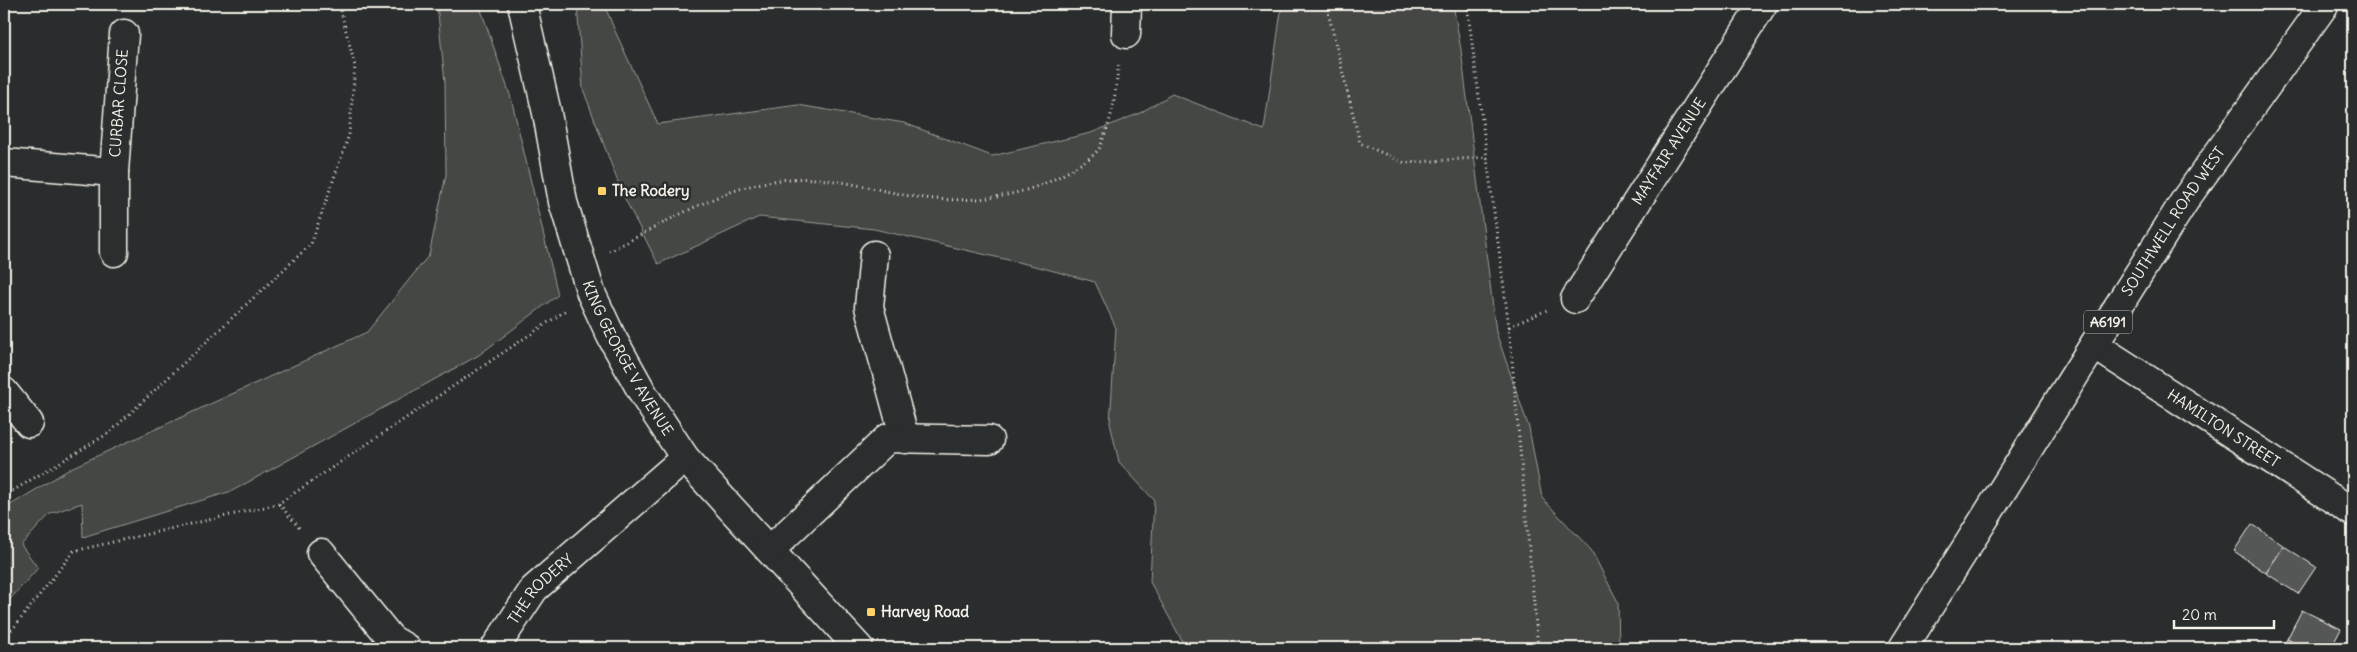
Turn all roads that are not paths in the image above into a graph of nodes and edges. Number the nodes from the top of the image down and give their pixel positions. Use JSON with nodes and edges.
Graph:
{"nodes":[{"id":1,"x":522,"y":4,"type":"edge"},
{"id":2,"x":1127,"y":4,"type":"edge"},
{"id":3,"x":1763,"y":4,"type":"edge"},
{"id":4,"x":2324,"y":4,"type":"edge"},
{"id":5,"x":124,"y":34,"type":"dead end"},
{"id":6,"x":1126,"y":34,"type":"road end"},
{"id":7,"x":4,"y":163,"type":"edge"},
{"id":8,"x":114,"y":172,"type":"junction"},
{"id":9,"x":114,"y":252,"type":"dead end"},
{"id":10,"x":874,"y":255,"type":"dead end"},
{"id":11,"x":1575,"y":299,"type":"road end"},
{"id":12,"x":2094,"y":346,"type":"junction"},
{"id":13,"x":4,"y":392,"type":"edge"},
{"id":14,"x":29,"y":423,"type":"dead end"},
{"id":15,"x":905,"y":439,"type":"junction"},
{"id":16,"x":989,"y":440,"type":"dead end"},
{"id":17,"x":685,"y":458,"type":"junction"},
{"id":18,"x":2353,"y":512,"type":"edge"},
{"id":19,"x":770,"y":550,"type":"junction"},
{"id":20,"x":321,"y":553,"type":"dead end"},
{"id":21,"x":406,"y":648,"type":"edge"},
{"id":22,"x":495,"y":648,"type":"edge"},
{"id":23,"x":859,"y":648,"type":"edge"},
{"id":24,"x":1903,"y":648,"type":"edge"}],
"edges":[{"from":1,"to":17,"type":"street","name":"KING GEORGE V AVENUE"},
{"from":2,"to":6,"type":"street"},
{"from":3,"to":11,"type":"street","name":"MAYFAIR AVENUE"},
{"from":4,"to":12,"type":"street","name":"SOUTHWELL ROAD WEST","number":"A6191"},
{"from":5,"to":8,"type":"street","name":"CURBAR CLOSE"},
{"from":7,"to":8,"type":"street","name":"CURBAR CLOSE"},
{"from":8,"to":9,"type":"street","name":"CURBAR CLOSE"},
{"from":10,"to":15,"type":"street"},
{"from":12,"to":18,"type":"street","name":"HAMILTON STREET"},
{"from":12,"to":24,"type":"street","name":"SOUTHWELL ROAD WEST","number":"A6191"},
{"from":13,"to":14,"type":"street"},
{"from":15,"to":16,"type":"street"},
{"from":15,"to":19,"type":"street"},
{"from":17,"to":19,"type":"street","name":"KING GEORGE V AVENUE"},
{"from":17,"to":22,"type":"street","name":"THE RODERY"},
{"from":19,"to":23,"type":"street","name":"KING GEORGE V AVENUE"},
{"from":20,"to":21,"type":"street"}]}
